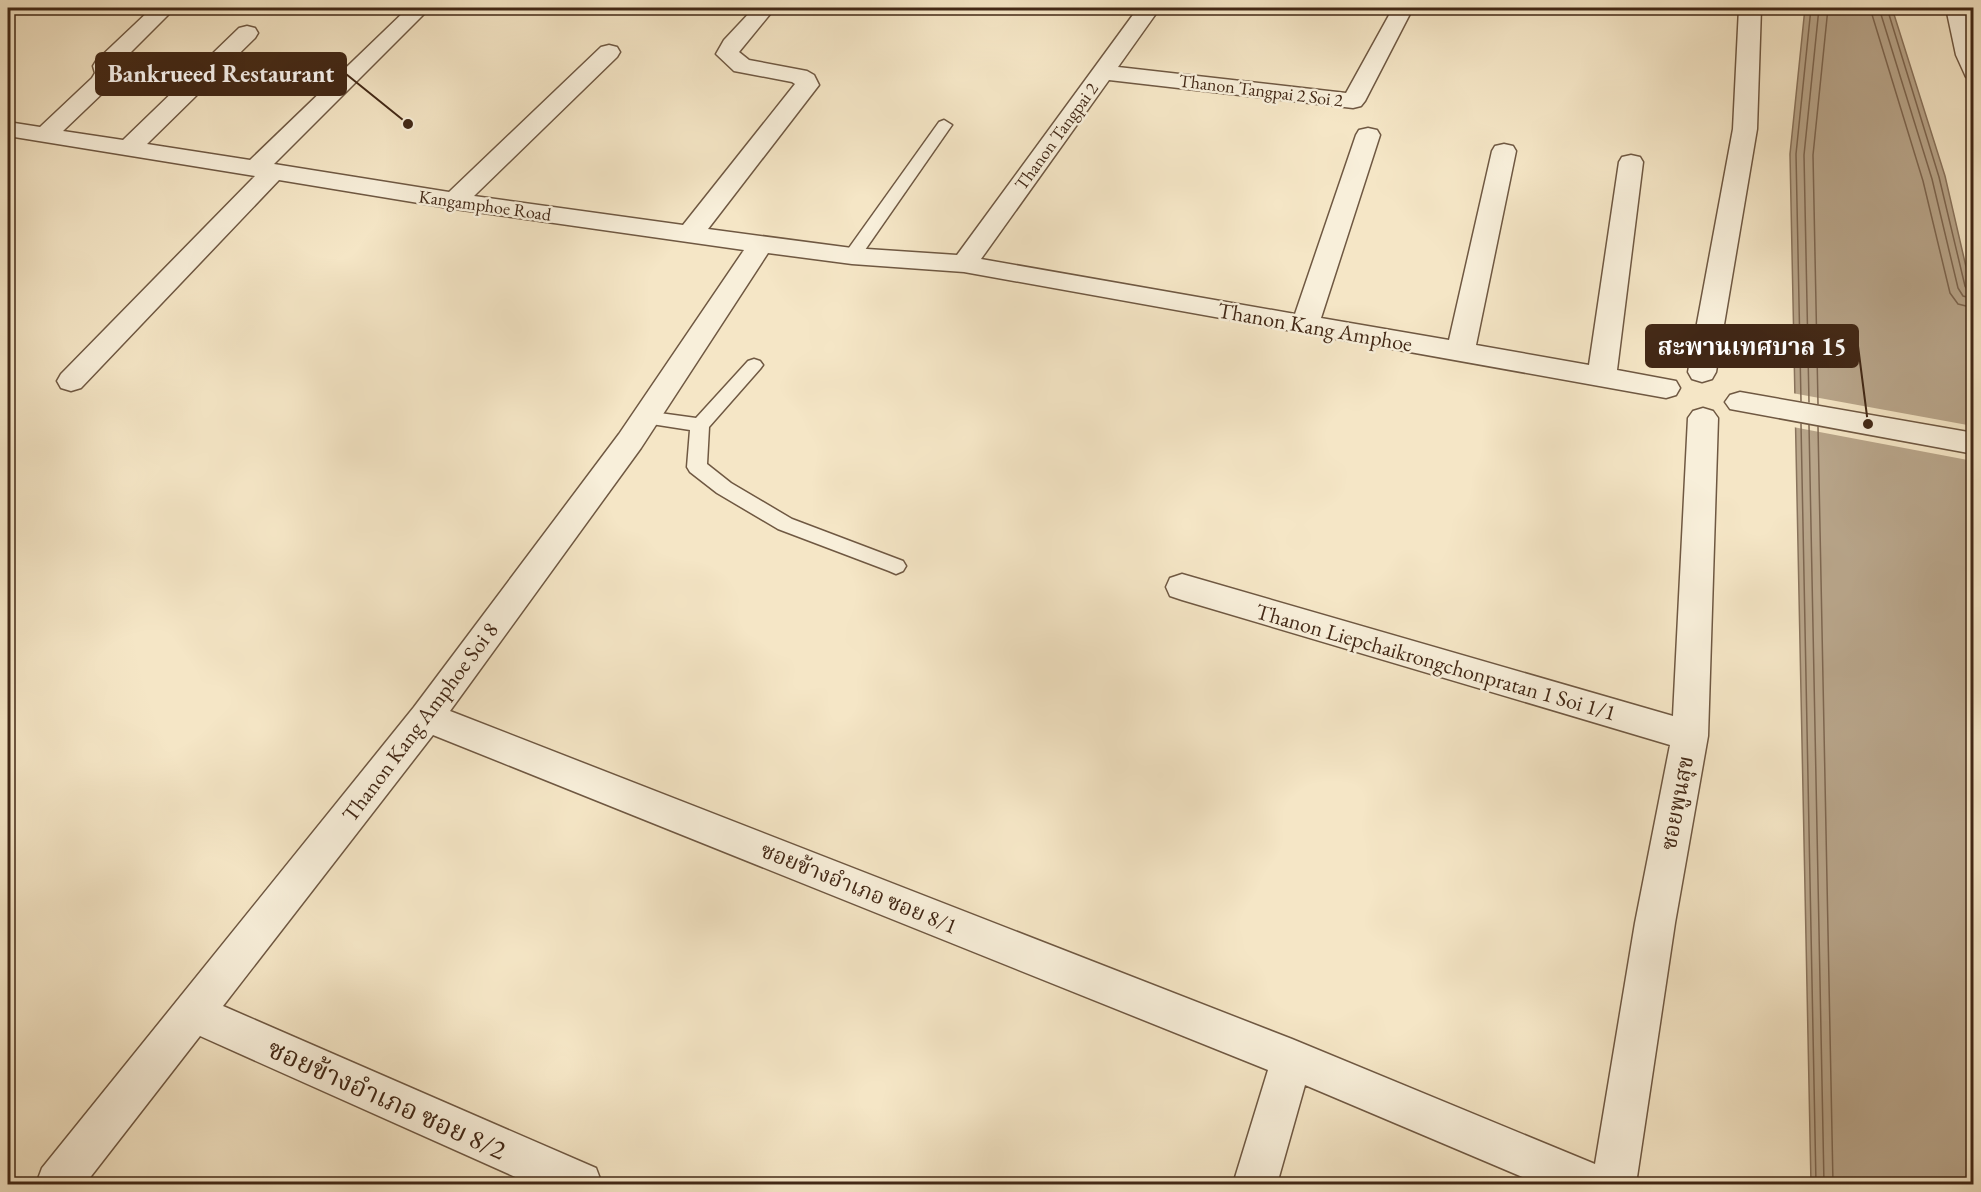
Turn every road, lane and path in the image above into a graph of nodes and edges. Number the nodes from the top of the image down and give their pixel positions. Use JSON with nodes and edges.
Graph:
{"nodes":[{"id":1,"x":164,"y":8,"type":"edge"},
{"id":2,"x":420,"y":8,"type":"edge"},
{"id":3,"x":765,"y":8,"type":"edge"},
{"id":4,"x":1149,"y":8,"type":"edge"},
{"id":5,"x":1750,"y":8,"type":"edge"},
{"id":6,"x":1956,"y":8,"type":"edge"},
{"id":7,"x":1403,"y":9,"type":"edge"},
{"id":8,"x":247,"y":33,"type":"dead end"},
{"id":9,"x":609,"y":52,"type":"dead end"},
{"id":10,"x":1102,"y":72,"type":"junction"},
{"id":11,"x":1974,"y":72,"type":"edge"},
{"id":12,"x":944,"y":125,"type":"dead end"},
{"id":13,"x":20,"y":135,"type":"edge"},
{"id":14,"x":1368,"y":135,"type":"dead end"},
{"id":15,"x":128,"y":149,"type":"junction"},
{"id":16,"x":1504,"y":152,"type":"dead end"},
{"id":17,"x":1631,"y":162,"type":"dead end"},
{"id":18,"x":264,"y":170,"type":"junction"},
{"id":19,"x":455,"y":201,"type":"junction"},
{"id":20,"x":690,"y":234,"type":"junction"},
{"id":21,"x":761,"y":244,"type":"junction"},
{"id":22,"x":852,"y":256,"type":"junction"},
{"id":23,"x":964,"y":264,"type":"junction"},
{"id":24,"x":1305,"y":326,"type":"junction"},
{"id":25,"x":1460,"y":353,"type":"junction"},
{"id":26,"x":754,"y":365,"type":"dead end"},
{"id":27,"x":1702,"y":372,"type":"junction"},
{"id":28,"x":1602,"y":377,"type":"junction"},
{"id":29,"x":71,"y":381,"type":"dead end"},
{"id":30,"x":1666,"y":388,"type":"junction"},
{"id":31,"x":1754,"y":404,"type":"junction"},
{"id":32,"x":645,"y":417,"type":"junction"},
{"id":33,"x":1703,"y":418,"type":"junction"},
{"id":34,"x":700,"y":425,"type":"junction"},
{"id":35,"x":1974,"y":444,"type":"edge"},
{"id":36,"x":896,"y":566,"type":"dead end"},
{"id":37,"x":1182,"y":587,"type":"dead end"},
{"id":38,"x":426,"y":717,"type":"junction"},
{"id":39,"x":1690,"y":736,"type":"junction"},
{"id":40,"x":194,"y":1012,"type":"junction"},
{"id":41,"x":1292,"y":1059,"type":"junction"},
{"id":42,"x":58,"y":1185,"type":"edge"},
{"id":43,"x":580,"y":1185,"type":"edge"},
{"id":44,"x":1256,"y":1185,"type":"edge"},
{"id":45,"x":1591,"y":1185,"type":"edge"},
{"id":46,"x":1614,"y":1185,"type":"edge"}],
"edges":[{"from":1,"to":13,"type":"street"},
{"from":2,"to":18,"type":"street"},
{"from":3,"to":20,"type":"street"},
{"from":4,"to":10,"type":"street","name":"Thanon Tangpai 2"},
{"from":5,"to":27,"type":"street"},
{"from":6,"to":11,"type":"street"},
{"from":7,"to":10,"type":"street","name":"Thanon Tangpai 2 Soi 2"},
{"from":8,"to":15,"type":"street"},
{"from":9,"to":19,"type":"street"},
{"from":10,"to":23,"type":"street","name":"Thanon Tangpai 2"},
{"from":12,"to":22,"type":"lane"},
{"from":13,"to":15,"type":"street","name":"Kangamphoe Road"},
{"from":14,"to":24,"type":"street"},
{"from":15,"to":18,"type":"street","name":"Kangamphoe Road"},
{"from":16,"to":25,"type":"street"},
{"from":17,"to":28,"type":"street"},
{"from":18,"to":19,"type":"street","name":"Kangamphoe Road"},
{"from":18,"to":29,"type":"street"},
{"from":19,"to":20,"type":"street","name":"Kangamphoe Road"},
{"from":20,"to":21,"type":"street","name":"Kangamphoe Road"},
{"from":21,"to":22,"type":"street","name":"Kangamphoe Road"},
{"from":21,"to":32,"type":"street","name":"Thanon Kang Amphoe Soi 8"},
{"from":22,"to":23,"type":"street","name":"Kangamphoe Road"},
{"from":23,"to":24,"type":"street","name":"Thanon Kang Amphoe"},
{"from":24,"to":25,"type":"street","name":"Thanon Kang Amphoe"},
{"from":25,"to":28,"type":"street","name":"Thanon Kang Amphoe"},
{"from":26,"to":34,"type":"lane"},
{"from":27,"to":30,"type":"street"},
{"from":27,"to":31,"type":"street"},
{"from":28,"to":30,"type":"street","name":"Thanon Kang Amphoe"},
{"from":30,"to":33,"type":"street"},
{"from":31,"to":33,"type":"street"},
{"from":31,"to":35,"type":"street"},
{"from":32,"to":34,"type":"lane"},
{"from":32,"to":38,"type":"street","name":"Thanon Kang Amphoe Soi 8"},
{"from":33,"to":39,"type":"street","name":"ซอยพูนสุข"},
{"from":34,"to":36,"type":"lane"},
{"from":37,"to":39,"type":"street","name":"Thanon Liepchaikrongchonpratan 1 Soi 1/1"},
{"from":38,"to":40,"type":"street","name":"Thanon Kang Amphoe Soi 8"},
{"from":38,"to":41,"type":"street","name":"ซอยข้างอำเภอ ซอย 8/1"},
{"from":39,"to":46,"type":"street","name":"ซอยพูนสุข"},
{"from":40,"to":42,"type":"street","name":"Thanon Kang Amphoe Soi 8"},
{"from":40,"to":43,"type":"street","name":"ซอยข้างอำเภอ ซอย 8/2"},
{"from":41,"to":44,"type":"street"},
{"from":41,"to":45,"type":"street","name":"ซอยข้างอำเภอ ซอย 8/1"}]}
